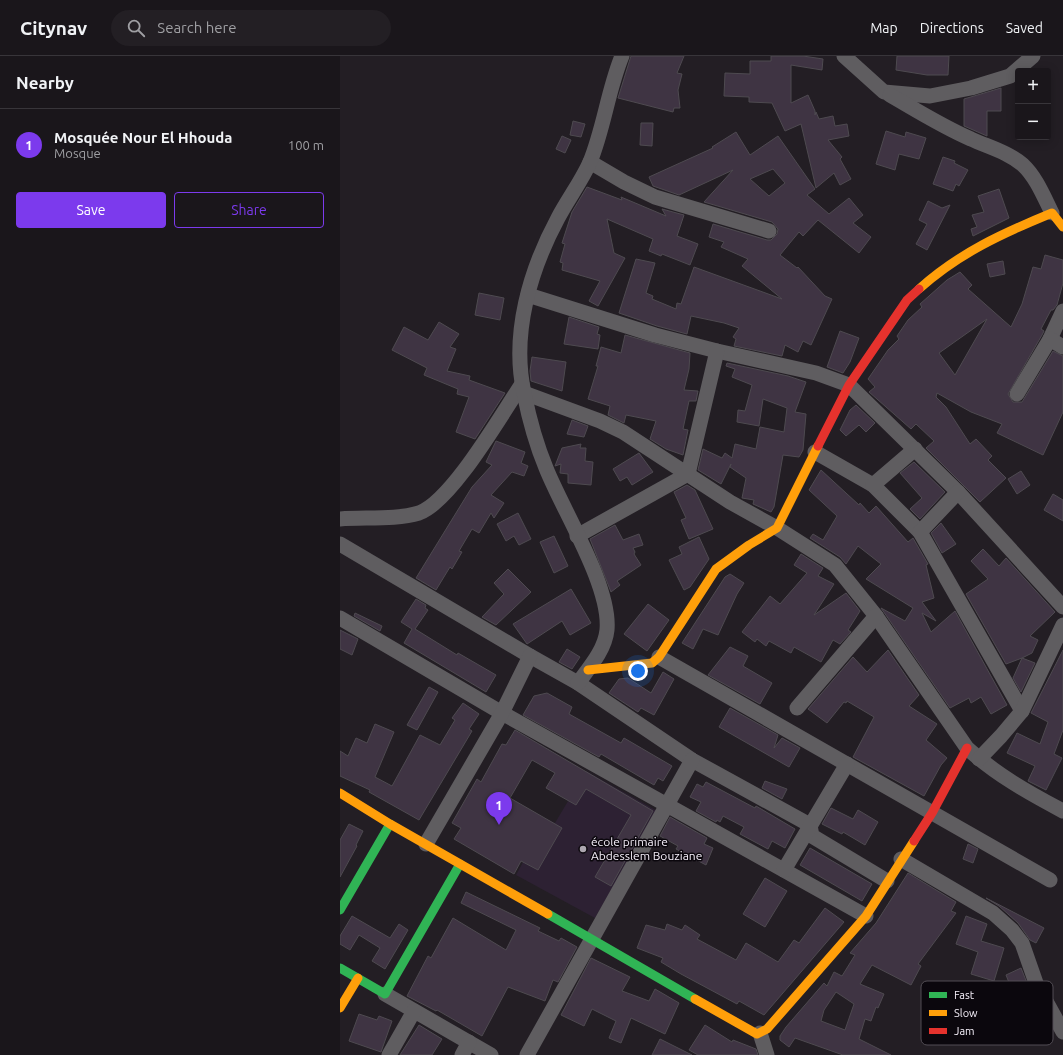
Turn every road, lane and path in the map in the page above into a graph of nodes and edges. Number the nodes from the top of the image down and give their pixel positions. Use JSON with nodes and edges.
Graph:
{"nodes":[{"id":1,"x":622,"y":56,"type":"edge"},
{"id":2,"x":844,"y":56,"type":"edge"},
{"id":3,"x":1033,"y":56,"type":"edge"},
{"id":4,"x":884,"y":92,"type":"junction"},
{"id":5,"x":590,"y":162,"type":"junction"},
{"id":6,"x":1052,"y":213,"type":"junction"},
{"id":7,"x":1063,"y":227,"type":"edge"},
{"id":8,"x":769,"y":231,"type":"dead end"},
{"id":9,"x":528,"y":296,"type":"junction"},
{"id":10,"x":1063,"y":311,"type":"edge"},
{"id":11,"x":1050,"y":339,"type":"junction"},
{"id":12,"x":1063,"y":347,"type":"edge"},
{"id":13,"x":717,"y":351,"type":"junction"},
{"id":14,"x":849,"y":385,"type":"junction"},
{"id":15,"x":523,"y":388,"type":"junction"},
{"id":16,"x":1017,"y":394,"type":"dead end"},
{"id":17,"x":915,"y":449,"type":"junction"},
{"id":18,"x":815,"y":452,"type":"junction"},
{"id":19,"x":688,"y":474,"type":"junction"},
{"id":20,"x":873,"y":485,"type":"junction"},
{"id":21,"x":958,"y":492,"type":"junction"},
{"id":22,"x":340,"y":519,"type":"edge"},
{"id":23,"x":778,"y":528,"type":"junction"},
{"id":24,"x":920,"y":532,"type":"junction"},
{"id":25,"x":577,"y":536,"type":"junction"},
{"id":26,"x":340,"y":544,"type":"edge"},
{"id":27,"x":1063,"y":607,"type":"edge"},
{"id":28,"x":876,"y":616,"type":"junction"},
{"id":29,"x":340,"y":618,"type":"edge"},
{"id":30,"x":1063,"y":625,"type":"edge"},
{"id":31,"x":530,"y":656,"type":"junction"},
{"id":32,"x":659,"y":657,"type":"junction"},
{"id":33,"x":588,"y":670,"type":"junction"},
{"id":34,"x":578,"y":683,"type":"junction"},
{"id":35,"x":797,"y":708,"type":"dead end"},
{"id":36,"x":1022,"y":711,"type":"junction"},
{"id":37,"x":502,"y":713,"type":"junction"},
{"id":38,"x":967,"y":748,"type":"junction"},
{"id":39,"x":979,"y":759,"type":"junction"},
{"id":40,"x":692,"y":760,"type":"junction"},
{"id":41,"x":847,"y":764,"type":"junction"},
{"id":42,"x":340,"y":793,"type":"edge"},
{"id":43,"x":667,"y":805,"type":"junction"},
{"id":44,"x":1063,"y":811,"type":"edge"},
{"id":45,"x":932,"y":813,"type":"junction"},
{"id":46,"x":390,"y":824,"type":"junction"},
{"id":47,"x":810,"y":825,"type":"junction"},
{"id":48,"x":426,"y":844,"type":"junction"},
{"id":49,"x":902,"y":859,"type":"junction"},
{"id":50,"x":460,"y":864,"type":"junction"},
{"id":51,"x":784,"y":870,"type":"junction"},
{"id":52,"x":1050,"y":880,"type":"dead end"},
{"id":53,"x":887,"y":881,"type":"junction"},
{"id":54,"x":340,"y":910,"type":"edge"},
{"id":55,"x":866,"y":916,"type":"junction"},
{"id":56,"x":592,"y":939,"type":"junction"},
{"id":57,"x":343,"y":970,"type":"edge"},
{"id":58,"x":358,"y":978,"type":"junction"},
{"id":59,"x":1035,"y":981,"type":"edge"},
{"id":60,"x":340,"y":982,"type":"edge"},
{"id":61,"x":385,"y":994,"type":"junction"},
{"id":62,"x":340,"y":1008,"type":"edge"},
{"id":63,"x":414,"y":1011,"type":"junction"},
{"id":64,"x":1053,"y":1014,"type":"edge"},
{"id":65,"x":1063,"y":1032,"type":"edge"},
{"id":66,"x":760,"y":1033,"type":"junction"},
{"id":67,"x":466,"y":1049,"type":"edge"},
{"id":68,"x":389,"y":1055,"type":"edge"},
{"id":69,"x":491,"y":1055,"type":"edge"},
{"id":70,"x":527,"y":1055,"type":"edge"},
{"id":71,"x":768,"y":1055,"type":"edge"}],
"edges":[{"from":1,"to":5,"type":"street"},
{"from":2,"to":4,"type":"street"},
{"from":3,"to":4,"type":"street"},
{"from":4,"to":6,"type":"street"},
{"from":5,"to":8,"type":"street"},
{"from":5,"to":9,"type":"street"},
{"from":6,"to":7,"type":"street"},
{"from":6,"to":14,"type":"street"},
{"from":9,"to":13,"type":"street"},
{"from":9,"to":15,"type":"street"},
{"from":10,"to":11,"type":"street"},
{"from":11,"to":12,"type":"street"},
{"from":11,"to":16,"type":"street"},
{"from":13,"to":14,"type":"street"},
{"from":13,"to":19,"type":"street"},
{"from":14,"to":17,"type":"street"},
{"from":14,"to":18,"type":"street"},
{"from":15,"to":19,"type":"street"},
{"from":15,"to":22,"type":"street"},
{"from":15,"to":25,"type":"street"},
{"from":17,"to":20,"type":"street"},
{"from":17,"to":21,"type":"street"},
{"from":18,"to":20,"type":"street"},
{"from":18,"to":23,"type":"street"},
{"from":19,"to":23,"type":"street"},
{"from":19,"to":25,"type":"street"},
{"from":20,"to":24,"type":"street"},
{"from":21,"to":24,"type":"street"},
{"from":21,"to":27,"type":"street"},
{"from":23,"to":28,"type":"street"},
{"from":23,"to":32,"type":"street"},
{"from":24,"to":36,"type":"street"},
{"from":25,"to":33,"type":"street"},
{"from":26,"to":31,"type":"street"},
{"from":28,"to":35,"type":"street"},
{"from":28,"to":38,"type":"street"},
{"from":29,"to":37,"type":"street"},
{"from":30,"to":36,"type":"street"},
{"from":31,"to":34,"type":"street"},
{"from":31,"to":37,"type":"street"},
{"from":32,"to":33,"type":"street"},
{"from":32,"to":41,"type":"street"},
{"from":33,"to":34,"type":"street"},
{"from":34,"to":40,"type":"street"},
{"from":36,"to":39,"type":"street"},
{"from":37,"to":43,"type":"street"},
{"from":37,"to":48,"type":"street"},
{"from":38,"to":39,"type":"street"},
{"from":38,"to":45,"type":"street"},
{"from":39,"to":44,"type":"street"},
{"from":40,"to":43,"type":"street"},
{"from":40,"to":47,"type":"street"},
{"from":41,"to":45,"type":"street"},
{"from":41,"to":47,"type":"street"},
{"from":42,"to":46,"type":"street"},
{"from":43,"to":51,"type":"street"},
{"from":43,"to":56,"type":"street"},
{"from":45,"to":49,"type":"street"},
{"from":45,"to":52,"type":"street"},
{"from":46,"to":48,"type":"street"},
{"from":46,"to":54,"type":"street"},
{"from":47,"to":51,"type":"street"},
{"from":47,"to":53,"type":"street"},
{"from":48,"to":50,"type":"street"},
{"from":49,"to":53,"type":"street"},
{"from":49,"to":59,"type":"street"},
{"from":50,"to":56,"type":"street"},
{"from":50,"to":61,"type":"street"},
{"from":51,"to":55,"type":"street"},
{"from":53,"to":55,"type":"street"},
{"from":55,"to":66,"type":"street"},
{"from":56,"to":66,"type":"street"},
{"from":56,"to":70,"type":"street"},
{"from":57,"to":58,"type":"street"},
{"from":57,"to":60,"type":"street"},
{"from":58,"to":61,"type":"street"},
{"from":58,"to":62,"type":"street"},
{"from":61,"to":63,"type":"street"},
{"from":63,"to":67,"type":"street"},
{"from":63,"to":68,"type":"street"},
{"from":64,"to":65,"type":"street"},
{"from":66,"to":71,"type":"street"},
{"from":67,"to":69,"type":"street"}]}
